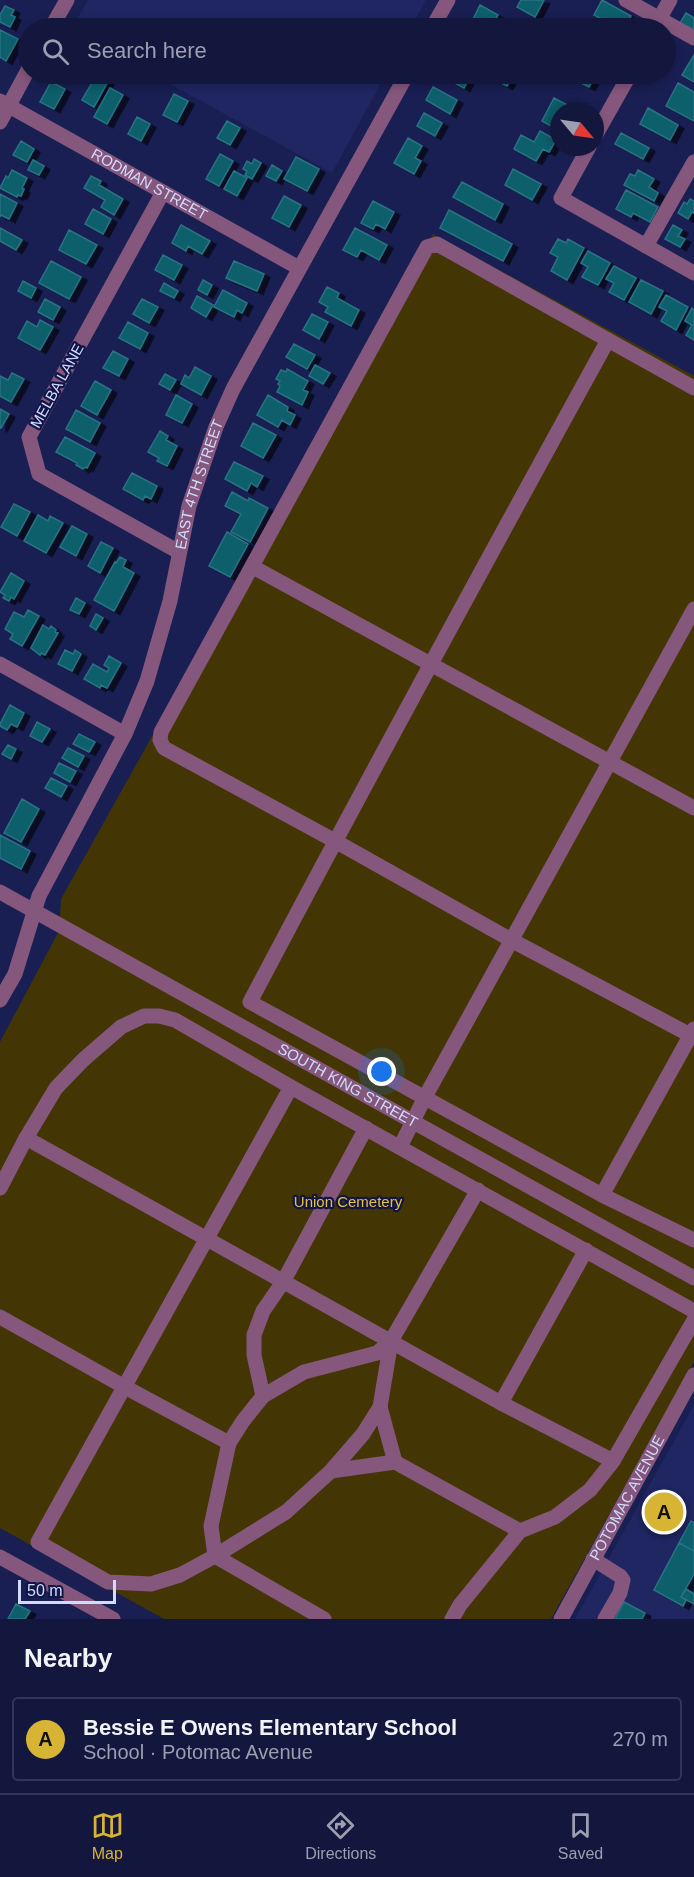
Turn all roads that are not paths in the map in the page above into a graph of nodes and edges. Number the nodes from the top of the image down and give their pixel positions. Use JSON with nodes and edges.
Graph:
{"nodes":[{"id":1,"x":67,"y":0,"type":"edge"},
{"id":2,"x":448,"y":0,"type":"edge"},
{"id":3,"x":626,"y":0,"type":"edge"},
{"id":4,"x":670,"y":0,"type":"edge"},
{"id":5,"x":57,"y":18,"type":"edge"},
{"id":6,"x":438,"y":18,"type":"edge"},
{"id":7,"x":649,"y":18,"type":"edge"},
{"id":8,"x":660,"y":18,"type":"edge"},
{"id":9,"x":676,"y":31,"type":"edge"},
{"id":10,"x":694,"y":38,"type":"edge"},
{"id":11,"x":18,"y":84,"type":"edge"},
{"id":12,"x":401,"y":84,"type":"edge"},
{"id":13,"x":624,"y":84,"type":"edge"},
{"id":14,"x":4,"y":104,"type":"edge"},
{"id":15,"x":604,"y":120,"type":"edge"},
{"id":16,"x":0,"y":122,"type":"edge"},
{"id":17,"x":584,"y":156,"type":"edge"},
{"id":18,"x":694,"y":162,"type":"edge"},
{"id":19,"x":163,"y":192,"type":"junction"},
{"id":20,"x":646,"y":246,"type":"junction"},
{"id":21,"x":299,"y":268,"type":"junction"},
{"id":22,"x":694,"y":273,"type":"edge"},
{"id":23,"x":608,"y":340,"type":"junction"},
{"id":24,"x":694,"y":388,"type":"edge"},
{"id":25,"x":179,"y":552,"type":"junction"},
{"id":26,"x":252,"y":567,"type":"junction"},
{"id":27,"x":694,"y":609,"type":"edge"},
{"id":28,"x":0,"y":664,"type":"edge"},
{"id":29,"x":430,"y":665,"type":"junction"},
{"id":30,"x":125,"y":734,"type":"junction"},
{"id":31,"x":611,"y":762,"type":"junction"},
{"id":32,"x":694,"y":808,"type":"edge"},
{"id":33,"x":335,"y":841,"type":"junction"},
{"id":34,"x":0,"y":892,"type":"edge"},
{"id":35,"x":35,"y":911,"type":"junction"},
{"id":36,"x":513,"y":941,"type":"junction"},
{"id":37,"x":0,"y":1000,"type":"edge"},
{"id":38,"x":693,"y":1033,"type":"edge"},
{"id":39,"x":291,"y":1087,"type":"junction"},
{"id":40,"x":425,"y":1097,"type":"junction"},
{"id":41,"x":413,"y":1121,"type":"junction"},
{"id":42,"x":366,"y":1128,"type":"junction"},
{"id":43,"x":26,"y":1138,"type":"junction"},
{"id":44,"x":400,"y":1147,"type":"junction"},
{"id":45,"x":0,"y":1188,"type":"edge"},
{"id":46,"x":478,"y":1190,"type":"junction"},
{"id":47,"x":602,"y":1195,"type":"junction"},
{"id":48,"x":208,"y":1240,"type":"junction"},
{"id":49,"x":694,"y":1240,"type":"edge"},
{"id":50,"x":586,"y":1250,"type":"junction"},
{"id":51,"x":694,"y":1278,"type":"edge"},
{"id":52,"x":283,"y":1282,"type":"junction"},
{"id":53,"x":694,"y":1311,"type":"edge"},
{"id":54,"x":0,"y":1317,"type":"edge"},
{"id":55,"x":694,"y":1320,"type":"edge"},
{"id":56,"x":391,"y":1341,"type":"junction"},
{"id":57,"x":694,"y":1376,"type":"edge"},
{"id":58,"x":123,"y":1386,"type":"junction"},
{"id":59,"x":263,"y":1396,"type":"junction"},
{"id":60,"x":501,"y":1403,"type":"junction"},
{"id":61,"x":380,"y":1407,"type":"junction"},
{"id":62,"x":230,"y":1443,"type":"junction"},
{"id":63,"x":613,"y":1461,"type":"junction"},
{"id":64,"x":394,"y":1462,"type":"junction"},
{"id":65,"x":331,"y":1471,"type":"junction"},
{"id":66,"x":520,"y":1532,"type":"junction"},
{"id":67,"x":214,"y":1556,"type":"junction"},
{"id":68,"x":0,"y":1557,"type":"edge"},
{"id":69,"x":593,"y":1559,"type":"junction"},
{"id":70,"x":112,"y":1619,"type":"edge"},
{"id":71,"x":324,"y":1619,"type":"edge"},
{"id":72,"x":452,"y":1619,"type":"edge"},
{"id":73,"x":561,"y":1619,"type":"edge"},
{"id":74,"x":605,"y":1619,"type":"edge"}],
"edges":[{"from":1,"to":5,"type":"street"},
{"from":2,"to":6,"type":"street"},
{"from":3,"to":7,"type":"street"},
{"from":4,"to":8,"type":"street"},
{"from":9,"to":10,"type":"street"},
{"from":11,"to":14,"type":"street"},
{"from":12,"to":21,"type":"street","name":"EAST 4TH STREET"},
{"from":13,"to":15,"type":"street"},
{"from":14,"to":16,"type":"street"},
{"from":14,"to":19,"type":"street","name":"RODMAN STREET"},
{"from":17,"to":20,"type":"street"},
{"from":18,"to":20,"type":"street"},
{"from":19,"to":21,"type":"street","name":"RODMAN STREET"},
{"from":19,"to":25,"type":"street","name":"MELBA LANE"},
{"from":20,"to":22,"type":"street"},
{"from":21,"to":25,"type":"street","name":"EAST 4TH STREET"},
{"from":23,"to":24,"type":"street"},
{"from":23,"to":26,"type":"street"},
{"from":23,"to":29,"type":"street"},
{"from":25,"to":30,"type":"street","name":"EAST 4TH STREET"},
{"from":26,"to":29,"type":"street"},
{"from":26,"to":33,"type":"street"},
{"from":27,"to":31,"type":"street"},
{"from":28,"to":30,"type":"street"},
{"from":29,"to":31,"type":"street"},
{"from":29,"to":33,"type":"street"},
{"from":30,"to":35,"type":"street","name":"EAST 4TH STREET"},
{"from":31,"to":32,"type":"street"},
{"from":31,"to":36,"type":"street"},
{"from":33,"to":36,"type":"street"},
{"from":33,"to":40,"type":"street"},
{"from":34,"to":35,"type":"street","name":"SOUTH KING STREET"},
{"from":35,"to":37,"type":"street","name":"EAST 4TH STREET"},
{"from":35,"to":41,"type":"street","name":"SOUTH KING STREET"},
{"from":36,"to":38,"type":"street"},
{"from":36,"to":40,"type":"street"},
{"from":38,"to":47,"type":"street"},
{"from":39,"to":42,"type":"street"},
{"from":39,"to":43,"type":"street"},
{"from":39,"to":48,"type":"street"},
{"from":40,"to":41,"type":"street"},
{"from":40,"to":47,"type":"street"},
{"from":41,"to":44,"type":"street"},
{"from":41,"to":51,"type":"street","name":"SOUTH KING STREET"},
{"from":42,"to":44,"type":"street"},
{"from":42,"to":52,"type":"street"},
{"from":43,"to":45,"type":"street"},
{"from":43,"to":48,"type":"street"},
{"from":44,"to":46,"type":"street"},
{"from":46,"to":50,"type":"street"},
{"from":46,"to":56,"type":"street"},
{"from":47,"to":49,"type":"street"},
{"from":48,"to":52,"type":"street"},
{"from":48,"to":58,"type":"street"},
{"from":50,"to":53,"type":"street"},
{"from":50,"to":60,"type":"street"},
{"from":52,"to":56,"type":"street"},
{"from":52,"to":59,"type":"street"},
{"from":54,"to":58,"type":"street"},
{"from":55,"to":63,"type":"street"},
{"from":56,"to":59,"type":"street"},
{"from":56,"to":60,"type":"street"},
{"from":56,"to":61,"type":"street"},
{"from":57,"to":69,"type":"street","name":"POTOMAC AVENUE"},
{"from":58,"to":62,"type":"street"},
{"from":58,"to":67,"type":"street"},
{"from":59,"to":62,"type":"street"},
{"from":60,"to":63,"type":"street"},
{"from":61,"to":64,"type":"street"},
{"from":61,"to":65,"type":"street"},
{"from":62,"to":67,"type":"street"},
{"from":63,"to":66,"type":"street"},
{"from":64,"to":65,"type":"street"},
{"from":64,"to":66,"type":"street"},
{"from":65,"to":67,"type":"street"},
{"from":66,"to":72,"type":"street"},
{"from":67,"to":71,"type":"street"},
{"from":68,"to":70,"type":"street"},
{"from":69,"to":73,"type":"street","name":"POTOMAC AVENUE"},
{"from":69,"to":74,"type":"street"}]}
